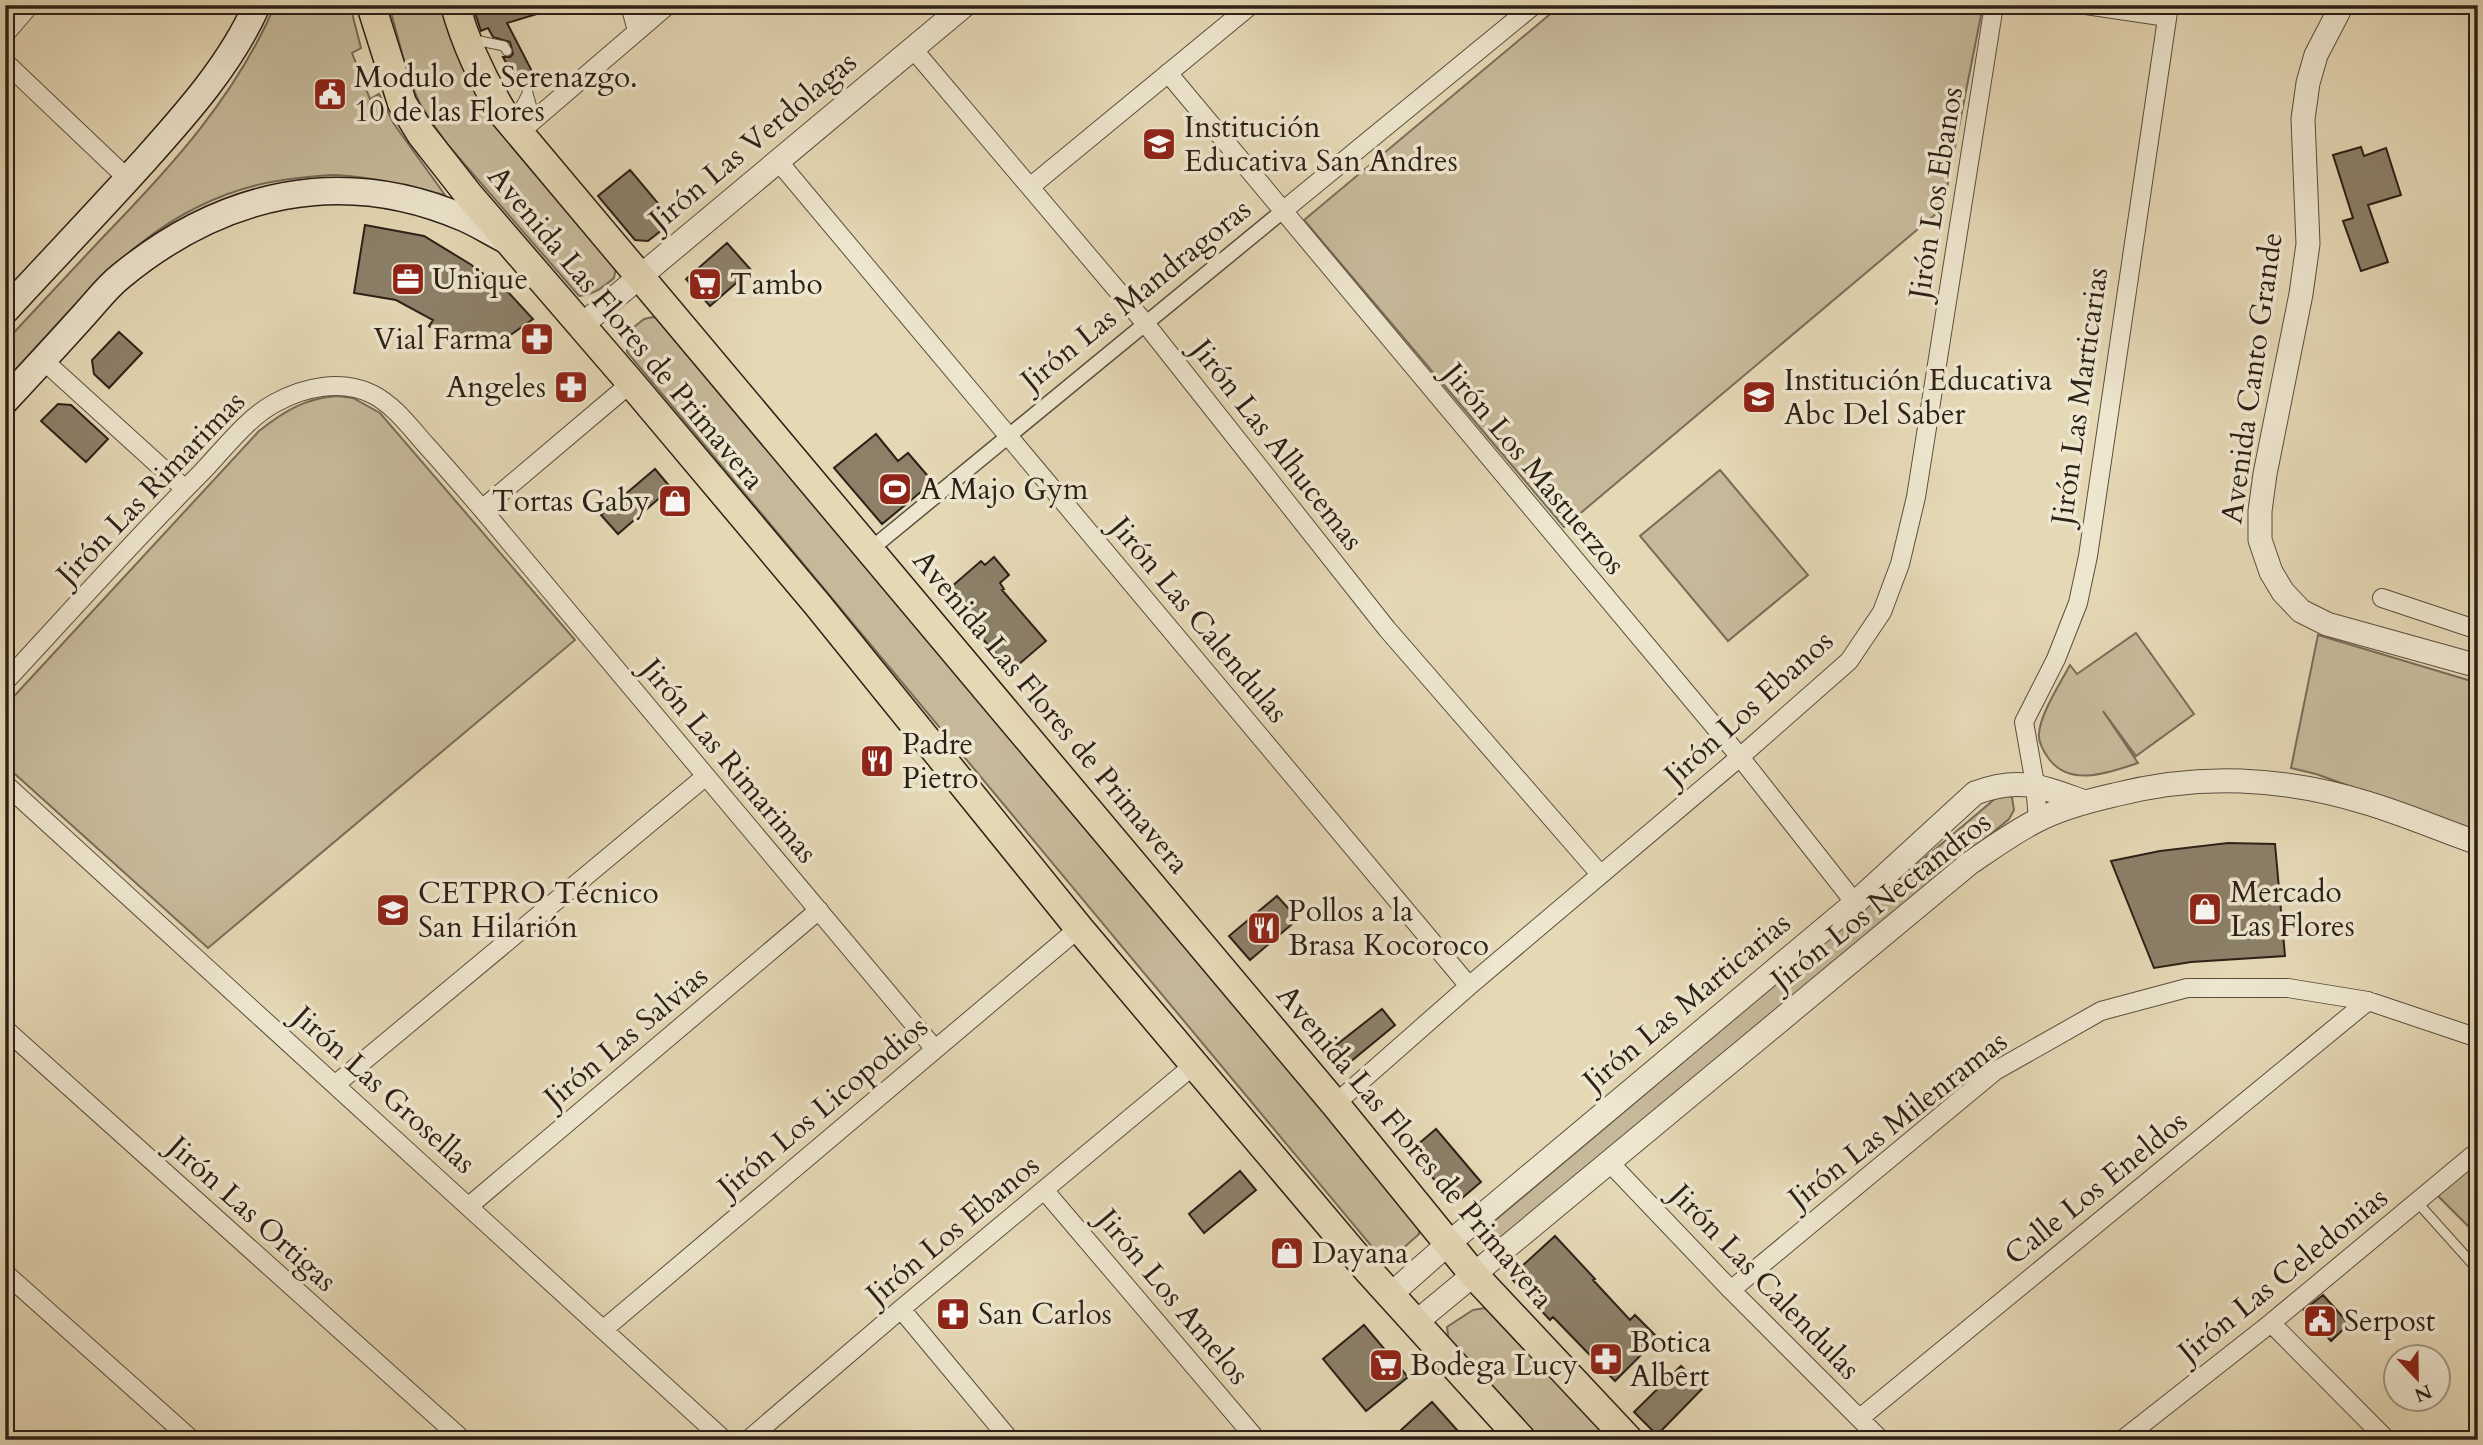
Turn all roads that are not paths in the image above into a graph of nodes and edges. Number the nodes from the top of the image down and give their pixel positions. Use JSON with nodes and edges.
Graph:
{"nodes":[{"id":1,"x":30,"y":5,"type":"edge"},
{"id":2,"x":257,"y":5,"type":"edge"},
{"id":3,"x":371,"y":5,"type":"edge"},
{"id":4,"x":455,"y":5,"type":"edge"},
{"id":5,"x":630,"y":5,"type":"edge"},
{"id":6,"x":668,"y":5,"type":"edge"},
{"id":7,"x":965,"y":5,"type":"edge"},
{"id":8,"x":1251,"y":5,"type":"edge"},
{"id":9,"x":1534,"y":5,"type":"edge"},
{"id":10,"x":1994,"y":5,"type":"edge"},
{"id":11,"x":2086,"y":5,"type":"edge"},
{"id":12,"x":2342,"y":5,"type":"edge"},
{"id":13,"x":2168,"y":11,"type":"edge"},
{"id":14,"x":637,"y":31,"type":"junction"},
{"id":15,"x":5,"y":34,"type":"edge"},
{"id":16,"x":465,"y":38,"type":"junction"},
{"id":17,"x":913,"y":49,"type":"junction"},
{"id":18,"x":507,"y":51,"type":"dead end"},
{"id":19,"x":5,"y":62,"type":"edge"},
{"id":20,"x":1168,"y":72,"type":"junction"},
{"id":21,"x":522,"y":124,"type":"junction"},
{"id":22,"x":778,"y":161,"type":"junction"},
{"id":23,"x":128,"y":179,"type":"junction"},
{"id":24,"x":1030,"y":187,"type":"junction"},
{"id":25,"x":1284,"y":210,"type":"junction"},
{"id":26,"x":510,"y":243,"type":"junction"},
{"id":27,"x":641,"y":275,"type":"junction"},
{"id":28,"x":5,"y":311,"type":"edge"},
{"id":29,"x":1145,"y":323,"type":"junction"},
{"id":30,"x":582,"y":325,"type":"junction"},
{"id":31,"x":43,"y":359,"type":"junction"},
{"id":32,"x":631,"y":383,"type":"junction"},
{"id":33,"x":5,"y":401,"type":"edge"},
{"id":34,"x":1009,"y":435,"type":"junction"},
{"id":35,"x":185,"y":489,"type":"junction"},
{"id":36,"x":482,"y":509,"type":"junction"},
{"id":37,"x":871,"y":550,"type":"junction"},
{"id":38,"x":2382,"y":598,"type":"dead end"},
{"id":39,"x":2478,"y":630,"type":"edge"},
{"id":40,"x":2478,"y":666,"type":"edge"},
{"id":41,"x":5,"y":682,"type":"edge"},
{"id":42,"x":1740,"y":757,"type":"junction"},
{"id":43,"x":706,"y":776,"type":"junction"},
{"id":44,"x":5,"y":783,"type":"edge"},
{"id":45,"x":2035,"y":784,"type":"junction"},
{"id":46,"x":2085,"y":802,"type":"junction"},
{"id":47,"x":2039,"y":820,"type":"junction"},
{"id":48,"x":2478,"y":843,"type":"edge"},
{"id":49,"x":1600,"y":874,"type":"junction"},
{"id":50,"x":1855,"y":903,"type":"junction"},
{"id":51,"x":819,"y":910,"type":"junction"},
{"id":52,"x":1079,"y":928,"type":"junction"},
{"id":53,"x":1469,"y":986,"type":"junction"},
{"id":54,"x":2368,"y":1001,"type":"junction"},
{"id":55,"x":5,"y":1029,"type":"edge"},
{"id":56,"x":2478,"y":1038,"type":"edge"},
{"id":57,"x":934,"y":1048,"type":"junction"},
{"id":58,"x":1194,"y":1065,"type":"junction"},
{"id":59,"x":336,"y":1084,"type":"junction"},
{"id":60,"x":1335,"y":1104,"type":"junction"},
{"id":61,"x":2478,"y":1151,"type":"edge"},
{"id":62,"x":1610,"y":1163,"type":"junction"},
{"id":63,"x":1045,"y":1191,"type":"junction"},
{"id":64,"x":2417,"y":1202,"type":"junction"},
{"id":65,"x":469,"y":1206,"type":"junction"},
{"id":66,"x":1448,"y":1243,"type":"junction"},
{"id":67,"x":2478,"y":1270,"type":"edge"},
{"id":68,"x":5,"y":1273,"type":"edge"},
{"id":69,"x":1474,"y":1275,"type":"junction"},
{"id":70,"x":1731,"y":1290,"type":"junction"},
{"id":71,"x":1389,"y":1296,"type":"junction"},
{"id":72,"x":901,"y":1309,"type":"junction"},
{"id":73,"x":2271,"y":1323,"type":"junction"},
{"id":74,"x":1414,"y":1324,"type":"junction"},
{"id":75,"x":604,"y":1329,"type":"junction"},
{"id":76,"x":1860,"y":1418,"type":"junction"},
{"id":77,"x":2129,"y":1438,"type":"edge"},
{"id":78,"x":192,"y":1440,"type":"edge"},
{"id":79,"x":463,"y":1440,"type":"edge"},
{"id":80,"x":724,"y":1440,"type":"edge"},
{"id":81,"x":748,"y":1440,"type":"edge"},
{"id":82,"x":1010,"y":1440,"type":"edge"},
{"id":83,"x":1258,"y":1440,"type":"edge"},
{"id":84,"x":1522,"y":1440,"type":"edge"},
{"id":85,"x":1629,"y":1440,"type":"edge"},
{"id":86,"x":1881,"y":1440,"type":"edge"},
{"id":87,"x":2387,"y":1440,"type":"edge"}],
"edges":[{"from":1,"to":15,"type":"street"},
{"from":2,"to":23,"type":"main road"},
{"from":3,"to":26,"type":"main road","name":"Avenida Las Flores de Primavera"},
{"from":4,"to":16,"type":"main road","name":"Avenida Las Flores de Primavera"},
{"from":5,"to":14,"type":"street"},
{"from":6,"to":14,"type":"street"},
{"from":7,"to":17,"type":"street","name":"Jirón Las Verdolagas"},
{"from":8,"to":20,"type":"street"},
{"from":9,"to":25,"type":"street","name":"Jirón Las Mandragoras"},
{"from":10,"to":42,"type":"street","name":"Jirón Los Ebanos"},
{"from":11,"to":13,"type":"street"},
{"from":12,"to":40,"type":"street","name":"Avenida Canto Grande"},
{"from":13,"to":45,"type":"street","name":"Jirón Las Marticarias"},
{"from":14,"to":21,"type":"street"},
{"from":16,"to":18,"type":"lane"},
{"from":16,"to":21,"type":"main road","name":"Avenida Las Flores de Primavera"},
{"from":17,"to":22,"type":"street","name":"Jirón Las Verdolagas"},
{"from":17,"to":24,"type":"street","name":"Jirón Las Alhucemas"},
{"from":19,"to":23,"type":"street"},
{"from":20,"to":24,"type":"street"},
{"from":20,"to":25,"type":"street","name":"Jirón Los Mastuerzos"},
{"from":21,"to":21,"type":"lane"},
{"from":21,"to":27,"type":"main road","name":"Avenida Las Flores de Primavera"},
{"from":22,"to":27,"type":"street","name":"Jirón Las Verdolagas"},
{"from":22,"to":34,"type":"street","name":"Jirón Las Calendulas"},
{"from":23,"to":28,"type":"main road"},
{"from":24,"to":29,"type":"street","name":"Jirón Las Alhucemas"},
{"from":25,"to":29,"type":"street","name":"Jirón Las Mandragoras"},
{"from":25,"to":42,"type":"street","name":"Jirón Los Mastuerzos"},
{"from":26,"to":30,"type":"main road","name":"Avenida Las Flores de Primavera"},
{"from":26,"to":31,"type":"main road"},
{"from":27,"to":30,"type":"street","name":"Jirón Las Verdolagas"},
{"from":27,"to":37,"type":"main road","name":"Avenida Las Flores de Primavera"},
{"from":29,"to":34,"type":"street","name":"Jirón Las Mandragoras"},
{"from":29,"to":49,"type":"street","name":"Jirón Las Alhucemas"},
{"from":30,"to":32,"type":"main road","name":"Avenida Las Flores de Primavera"},
{"from":31,"to":33,"type":"main road"},
{"from":31,"to":35,"type":"street"},
{"from":32,"to":36,"type":"street"},
{"from":32,"to":52,"type":"main road","name":"Avenida Las Flores de Primavera"},
{"from":34,"to":37,"type":"street","name":"Jirón Las Mandragoras"},
{"from":34,"to":53,"type":"street","name":"Jirón Las Calendulas"},
{"from":35,"to":36,"type":"street","name":"Jirón Las Rimarimas"},
{"from":35,"to":41,"type":"street","name":"Jirón Las Rimarimas"},
{"from":36,"to":43,"type":"street","name":"Jirón Las Rimarimas"},
{"from":37,"to":60,"type":"main road","name":"Avenida Las Flores de Primavera"},
{"from":38,"to":39,"type":"street"},
{"from":42,"to":49,"type":"street","name":"Jirón Los Ebanos"},
{"from":42,"to":50,"type":"street","name":"Jirón Los Mastuerzos"},
{"from":43,"to":51,"type":"street","name":"Jirón Las Rimarimas"},
{"from":43,"to":59,"type":"street"},
{"from":44,"to":59,"type":"street","name":"Jirón Las Grosellas"},
{"from":45,"to":46,"type":"street","name":"Jirón Las Marticarias"},
{"from":45,"to":47,"type":"street","name":"Jirón Las Marticarias"},
{"from":45,"to":50,"type":"street","name":"Jirón Las Marticarias"},
{"from":46,"to":47,"type":"street","name":"Jirón Los Nectandros"},
{"from":46,"to":48,"type":"street","name":"Jirón Los Nectandros"},
{"from":47,"to":62,"type":"street","name":"Jirón Los Nectandros"},
{"from":49,"to":53,"type":"street","name":"Jirón Los Ebanos"},
{"from":50,"to":66,"type":"street","name":"Jirón Las Marticarias"},
{"from":51,"to":57,"type":"street","name":"Jirón Las Rimarimas"},
{"from":51,"to":65,"type":"street","name":"Jirón Las Salvias"},
{"from":52,"to":57,"type":"street","name":"Jirón Los Licopodios"},
{"from":52,"to":58,"type":"main road","name":"Avenida Las Flores de Primavera"},
{"from":53,"to":60,"type":"street","name":"Jirón Los Ebanos"},
{"from":54,"to":56,"type":"street","name":"Jirón Las Milenramas"},
{"from":54,"to":70,"type":"street","name":"Jirón Las Milenramas"},
{"from":54,"to":76,"type":"street","name":"Calle Los Eneldos"},
{"from":55,"to":79,"type":"street","name":"Jirón Las Ortigas"},
{"from":57,"to":75,"type":"street","name":"Jirón Los Licopodios"},
{"from":58,"to":63,"type":"street","name":"Jirón Los Ebanos"},
{"from":58,"to":71,"type":"main road","name":"Avenida Las Flores de Primavera"},
{"from":59,"to":65,"type":"street","name":"Jirón Las Grosellas"},
{"from":60,"to":66,"type":"main road","name":"Avenida Las Flores de Primavera"},
{"from":61,"to":64,"type":"street","name":"Jirón Las Celedonias"},
{"from":62,"to":69,"type":"street","name":"Jirón Los Nectandros"},
{"from":62,"to":70,"type":"street","name":"Jirón Las Calendulas"},
{"from":63,"to":72,"type":"street","name":"Jirón Los Ebanos"},
{"from":63,"to":83,"type":"street","name":"Jirón Los Amelos"},
{"from":64,"to":67,"type":"lane"},
{"from":64,"to":73,"type":"street","name":"Jirón Las Celedonias"},
{"from":65,"to":75,"type":"street","name":"Jirón Las Grosellas"},
{"from":66,"to":69,"type":"main road","name":"Avenida Las Flores de Primavera"},
{"from":66,"to":71,"type":"street","name":"Jirón Las Marticarias"},
{"from":68,"to":78,"type":"street"},
{"from":69,"to":74,"type":"street","name":"Jirón Los Nectandros"},
{"from":69,"to":85,"type":"main road","name":"Avenida Las Flores de Primavera"},
{"from":70,"to":76,"type":"street","name":"Jirón Las Calendulas"},
{"from":71,"to":74,"type":"main road","name":"Avenida Las Flores de Primavera"},
{"from":72,"to":81,"type":"street","name":"Jirón Los Ebanos"},
{"from":72,"to":82,"type":"street"},
{"from":73,"to":77,"type":"street","name":"Jirón Las Celedonias"},
{"from":73,"to":87,"type":"street"},
{"from":74,"to":84,"type":"main road","name":"Avenida Las Flores de Primavera"},
{"from":75,"to":80,"type":"street","name":"Jirón Las Grosellas"},
{"from":76,"to":86,"type":"street","name":"Jirón Las Calendulas"}]}
